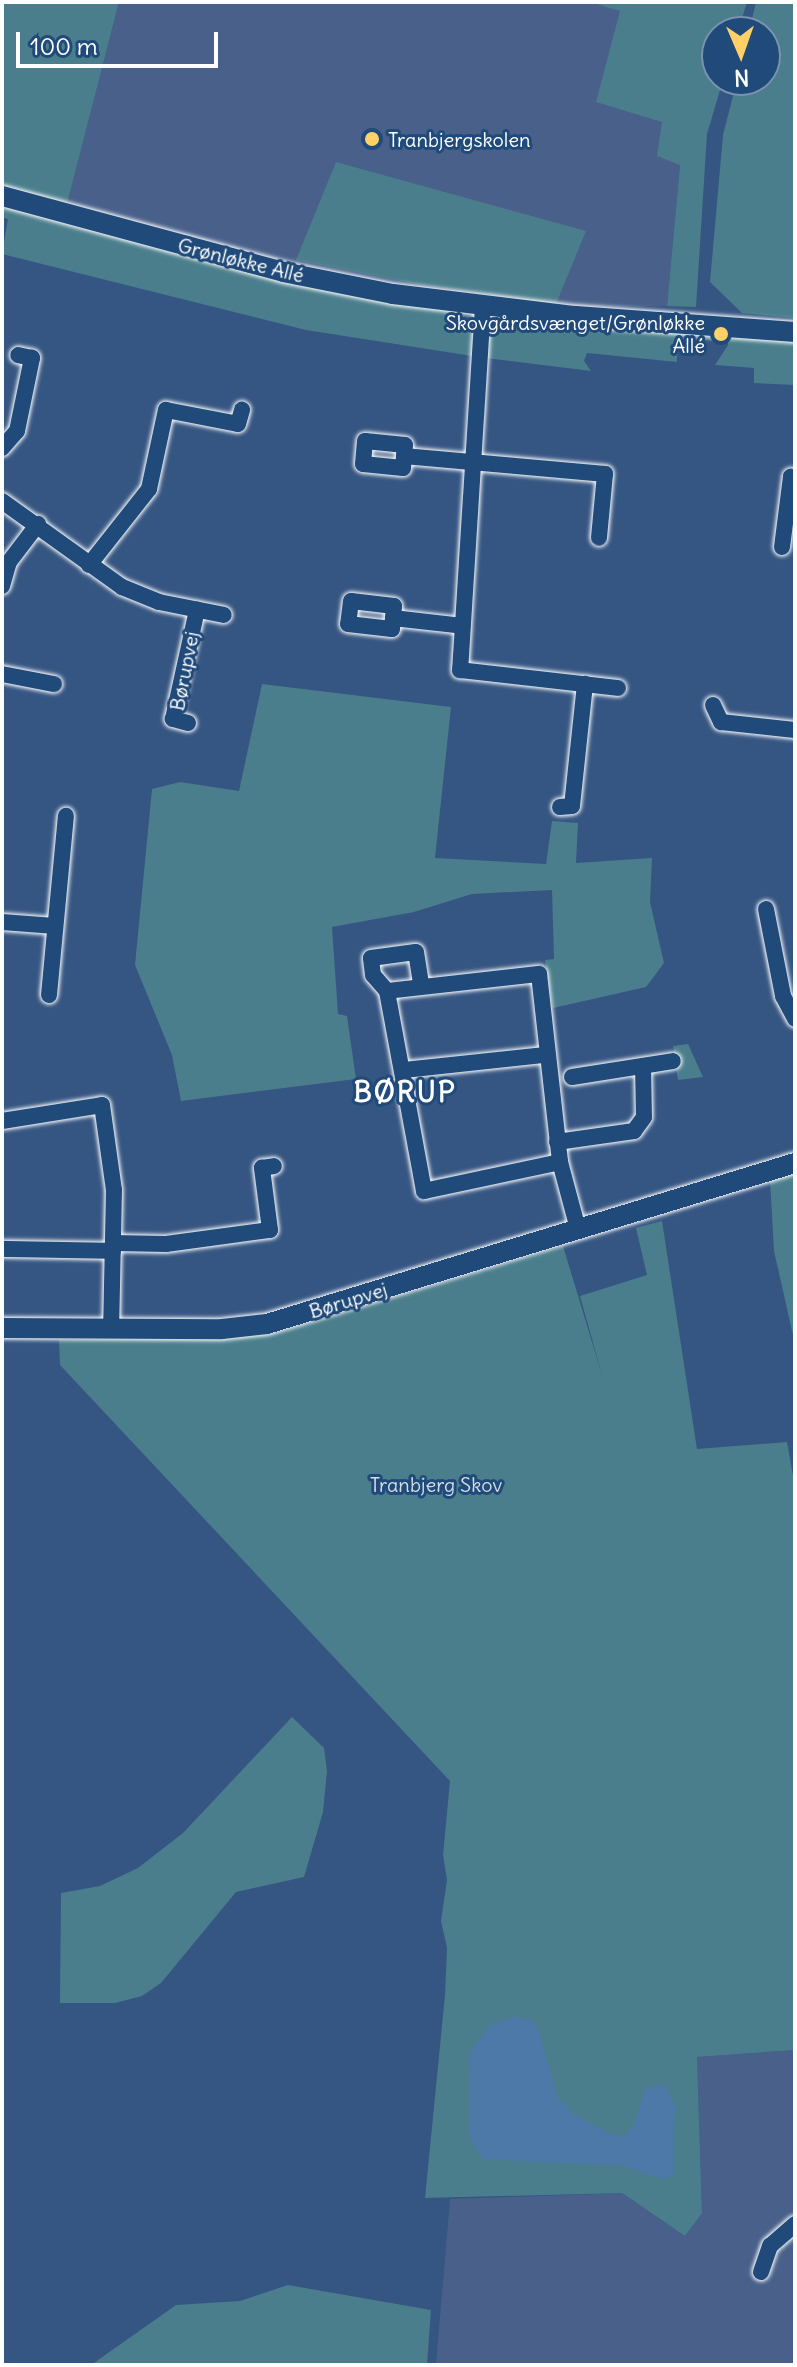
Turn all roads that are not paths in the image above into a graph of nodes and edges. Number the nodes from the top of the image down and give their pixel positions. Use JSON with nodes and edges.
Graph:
{"nodes":[{"id":1,"x":2,"y":196,"type":"edge"},
{"id":2,"x":483,"y":306,"type":"junction"},
{"id":3,"x":795,"y":332,"type":"edge"},
{"id":4,"x":18,"y":355,"type":"dead end"},
{"id":5,"x":242,"y":410,"type":"dead end"},
{"id":6,"x":2,"y":448,"type":"edge"},
{"id":7,"x":404,"y":456,"type":"dead end"},
{"id":8,"x":473,"y":462,"type":"junction"},
{"id":9,"x":795,"y":477,"type":"edge"},
{"id":10,"x":2,"y":501,"type":"edge"},
{"id":11,"x":38,"y":524,"type":"junction"},
{"id":12,"x":599,"y":538,"type":"dead end"},
{"id":13,"x":782,"y":547,"type":"dead end"},
{"id":14,"x":89,"y":565,"type":"junction"},
{"id":15,"x":2,"y":586,"type":"edge"},
{"id":16,"x":197,"y":610,"type":"junction"},
{"id":17,"x":224,"y":615,"type":"dead end"},
{"id":18,"x":393,"y":618,"type":"dead end"},
{"id":19,"x":463,"y":626,"type":"junction"},
{"id":20,"x":2,"y":674,"type":"edge"},
{"id":21,"x":54,"y":684,"type":"dead end"},
{"id":22,"x":585,"y":684,"type":"junction"},
{"id":23,"x":618,"y":688,"type":"dead end"},
{"id":24,"x":713,"y":705,"type":"dead end"},
{"id":25,"x":188,"y":723,"type":"dead end"},
{"id":26,"x":795,"y":730,"type":"edge"},
{"id":27,"x":560,"y":807,"type":"dead end"},
{"id":28,"x":66,"y":816,"type":"dead end"},
{"id":29,"x":766,"y":909,"type":"dead end"},
{"id":30,"x":2,"y":922,"type":"edge"},
{"id":31,"x":55,"y":926,"type":"junction"},
{"id":32,"x":421,"y":985,"type":"junction"},
{"id":33,"x":387,"y":991,"type":"junction"},
{"id":34,"x":49,"y":995,"type":"dead end"},
{"id":35,"x":795,"y":1019,"type":"edge"},
{"id":36,"x":545,"y":1055,"type":"junction"},
{"id":37,"x":673,"y":1061,"type":"dead end"},
{"id":38,"x":643,"y":1066,"type":"junction"},
{"id":39,"x":404,"y":1070,"type":"junction"},
{"id":40,"x":572,"y":1077,"type":"dead end"},
{"id":41,"x":2,"y":1121,"type":"edge"},
{"id":42,"x":557,"y":1142,"type":"junction"},
{"id":43,"x":560,"y":1162,"type":"junction"},
{"id":44,"x":795,"y":1163,"type":"edge"},
{"id":45,"x":274,"y":1166,"type":"dead end"},
{"id":46,"x":578,"y":1229,"type":"junction"},
{"id":47,"x":113,"y":1247,"type":"junction"},
{"id":48,"x":2,"y":1249,"type":"edge"},
{"id":49,"x":2,"y":1328,"type":"edge"},
{"id":50,"x":111,"y":1330,"type":"junction"},
{"id":51,"x":795,"y":2224,"type":"edge"},
{"id":52,"x":761,"y":2272,"type":"dead end"}],
"edges":[{"from":1,"to":2,"type":"street","name":"Grønløkke Allé"},
{"from":2,"to":3,"type":"street","name":"Grønløkke Allé"},
{"from":2,"to":8,"type":"street"},
{"from":4,"to":6,"type":"street"},
{"from":5,"to":14,"type":"street"},
{"from":7,"to":8,"type":"street"},
{"from":8,"to":12,"type":"street"},
{"from":8,"to":19,"type":"street"},
{"from":9,"to":13,"type":"street"},
{"from":10,"to":11,"type":"street","name":"Børupvej"},
{"from":11,"to":14,"type":"street","name":"Børupvej"},
{"from":11,"to":15,"type":"street"},
{"from":14,"to":16,"type":"street","name":"Børupvej"},
{"from":16,"to":17,"type":"street","name":"Børupvej"},
{"from":16,"to":25,"type":"street","name":"Børupvej"},
{"from":18,"to":19,"type":"street"},
{"from":19,"to":22,"type":"street"},
{"from":20,"to":21,"type":"street"},
{"from":22,"to":23,"type":"street"},
{"from":22,"to":27,"type":"street"},
{"from":24,"to":26,"type":"street"},
{"from":28,"to":31,"type":"street"},
{"from":29,"to":35,"type":"street"},
{"from":30,"to":31,"type":"street"},
{"from":31,"to":34,"type":"street"},
{"from":32,"to":33,"type":"street"},
{"from":32,"to":33,"type":"street"},
{"from":32,"to":36,"type":"street"},
{"from":33,"to":39,"type":"street"},
{"from":36,"to":39,"type":"street"},
{"from":36,"to":42,"type":"street"},
{"from":37,"to":38,"type":"street"},
{"from":38,"to":40,"type":"street"},
{"from":38,"to":42,"type":"street"},
{"from":39,"to":43,"type":"street"},
{"from":41,"to":47,"type":"street"},
{"from":42,"to":43,"type":"street"},
{"from":43,"to":46,"type":"street"},
{"from":44,"to":46,"type":"street","name":"Børupvej"},
{"from":45,"to":47,"type":"street"},
{"from":46,"to":50,"type":"street","name":"Børupvej"},
{"from":47,"to":48,"type":"street"},
{"from":47,"to":50,"type":"street"},
{"from":49,"to":50,"type":"street","name":"Børupvej"},
{"from":51,"to":52,"type":"street"}]}
